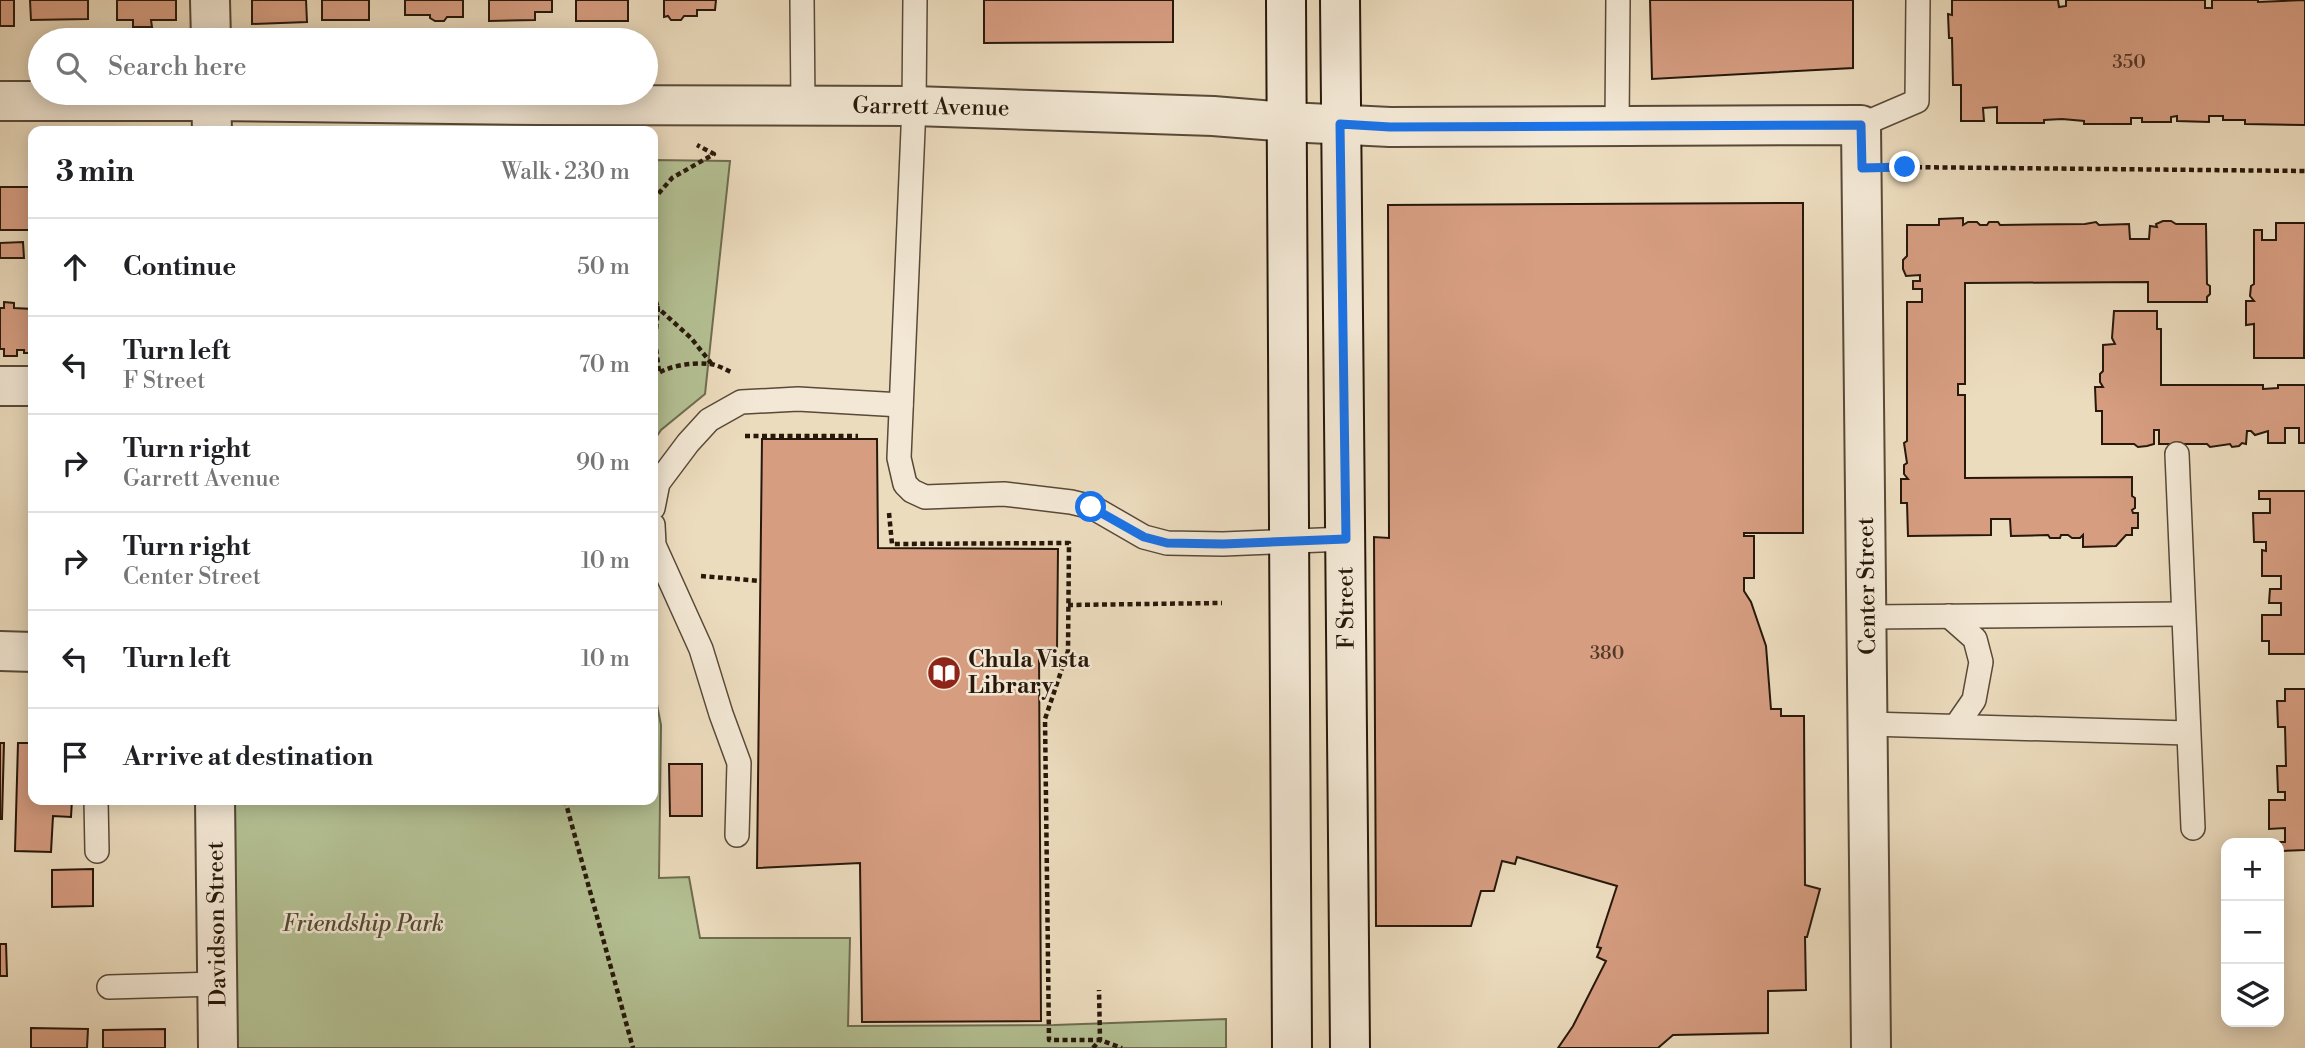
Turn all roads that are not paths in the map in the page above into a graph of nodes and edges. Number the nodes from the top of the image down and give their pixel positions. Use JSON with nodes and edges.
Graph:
{"nodes":[{"id":1,"x":210,"y":0,"type":"edge"},
{"id":2,"x":802,"y":0,"type":"edge"},
{"id":3,"x":915,"y":0,"type":"edge"},
{"id":4,"x":1286,"y":0,"type":"edge"},
{"id":5,"x":1340,"y":0,"type":"edge"},
{"id":6,"x":1618,"y":0,"type":"edge"},
{"id":7,"x":1917,"y":0,"type":"edge"},
{"id":8,"x":211,"y":28,"type":"edge"},
{"id":9,"x":0,"y":102,"type":"edge"},
{"id":10,"x":28,"y":103,"type":"edge"},
{"id":11,"x":106,"y":105,"type":"edge"},
{"id":12,"x":803,"y":105,"type":"junction"},
{"id":13,"x":914,"y":106,"type":"junction"},
{"id":14,"x":212,"y":108,"type":"edge"},
{"id":15,"x":1288,"y":122,"type":"junction"},
{"id":16,"x":1340,"y":124,"type":"junction"},
{"id":17,"x":1861,"y":125,"type":"junction"},
{"id":18,"x":1617,"y":126,"type":"junction"},
{"id":19,"x":0,"y":386,"type":"edge"},
{"id":20,"x":28,"y":386,"type":"edge"},
{"id":21,"x":901,"y":405,"type":"junction"},
{"id":22,"x":2177,"y":454,"type":"dead end"},
{"id":23,"x":658,"y":483,"type":"edge"},
{"id":24,"x":1346,"y":539,"type":"junction"},
{"id":25,"x":1289,"y":542,"type":"junction"},
{"id":26,"x":658,"y":554,"type":"edge"},
{"id":27,"x":2183,"y":614,"type":"junction"},
{"id":28,"x":1949,"y":616,"type":"junction"},
{"id":29,"x":1868,"y":617,"type":"junction"},
{"id":30,"x":0,"y":651,"type":"edge"},
{"id":31,"x":28,"y":652,"type":"edge"},
{"id":32,"x":1869,"y":723,"type":"junction"},
{"id":33,"x":1956,"y":726,"type":"junction"},
{"id":34,"x":2188,"y":733,"type":"junction"},
{"id":35,"x":96,"y":805,"type":"edge"},
{"id":36,"x":215,"y":805,"type":"edge"},
{"id":37,"x":2193,"y":828,"type":"dead end"},
{"id":38,"x":737,"y":835,"type":"dead end"},
{"id":39,"x":97,"y":851,"type":"dead end"},
{"id":40,"x":217,"y":984,"type":"junction"},
{"id":41,"x":108,"y":987,"type":"dead end"},
{"id":42,"x":218,"y":1048,"type":"edge"},
{"id":43,"x":1292,"y":1048,"type":"edge"},
{"id":44,"x":1350,"y":1048,"type":"edge"},
{"id":45,"x":1871,"y":1048,"type":"edge"}],
"edges":[{"from":1,"to":8,"type":"street"},
{"from":2,"to":12,"type":"lane"},
{"from":3,"to":13,"type":"lane"},
{"from":4,"to":15,"type":"street"},
{"from":5,"to":16,"type":"street","name":"F Street"},
{"from":6,"to":18,"type":"lane"},
{"from":7,"to":17,"type":"lane"},
{"from":9,"to":10,"type":"street","name":"Garrett Avenue"},
{"from":11,"to":14,"type":"street","name":"Garrett Avenue"},
{"from":12,"to":13,"type":"street","name":"Garrett Avenue"},
{"from":12,"to":14,"type":"street","name":"Garrett Avenue"},
{"from":13,"to":15,"type":"street","name":"Garrett Avenue"},
{"from":13,"to":21,"type":"lane"},
{"from":15,"to":16,"type":"street","name":"Garrett Avenue"},
{"from":15,"to":25,"type":"street"},
{"from":16,"to":18,"type":"street","name":"Garrett Avenue"},
{"from":16,"to":24,"type":"street","name":"F Street"},
{"from":17,"to":18,"type":"street","name":"Garrett Avenue"},
{"from":17,"to":29,"type":"street","name":"Center Street"},
{"from":19,"to":20,"type":"street"},
{"from":21,"to":23,"type":"lane"},
{"from":21,"to":25,"type":"lane"},
{"from":22,"to":27,"type":"lane"},
{"from":24,"to":25,"type":"lane"},
{"from":24,"to":44,"type":"street","name":"F Street"},
{"from":25,"to":43,"type":"street"},
{"from":26,"to":38,"type":"lane"},
{"from":27,"to":28,"type":"lane"},
{"from":27,"to":34,"type":"lane"},
{"from":28,"to":29,"type":"lane"},
{"from":28,"to":33,"type":"lane"},
{"from":29,"to":32,"type":"street","name":"Center Street"},
{"from":30,"to":31,"type":"street"},
{"from":32,"to":33,"type":"lane"},
{"from":32,"to":45,"type":"street","name":"Center Street"},
{"from":33,"to":34,"type":"lane"},
{"from":34,"to":37,"type":"lane"},
{"from":35,"to":39,"type":"lane"},
{"from":36,"to":40,"type":"street","name":"Davidson Street"},
{"from":40,"to":41,"type":"lane"},
{"from":40,"to":42,"type":"street","name":"Davidson Street"}]}
